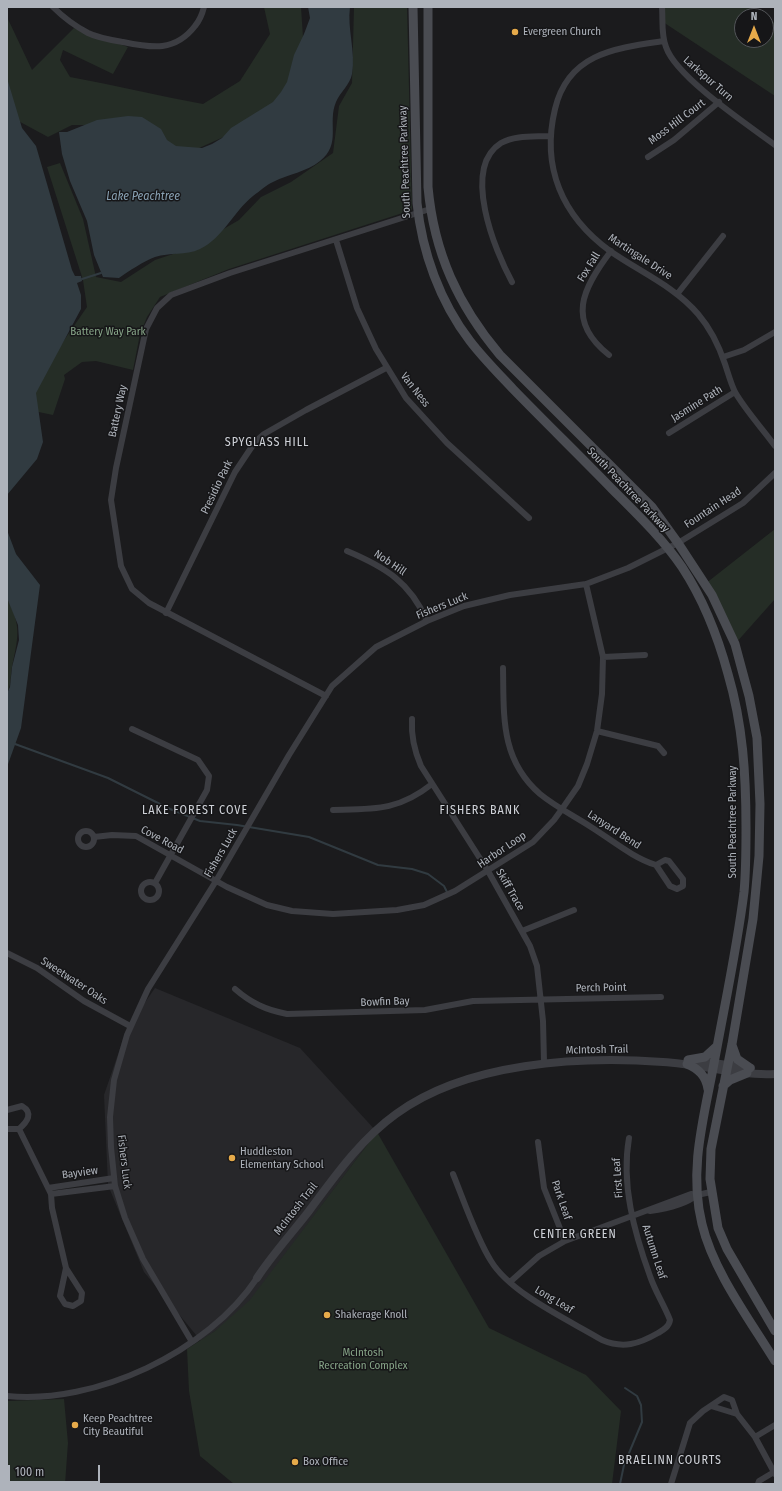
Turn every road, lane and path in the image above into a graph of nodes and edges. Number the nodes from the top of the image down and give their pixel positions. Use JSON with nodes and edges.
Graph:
{"nodes":[{"id":1,"x":53,"y":7,"type":"edge"},
{"id":2,"x":204,"y":7,"type":"edge"},
{"id":3,"x":413,"y":7,"type":"edge"},
{"id":4,"x":428,"y":7,"type":"edge"},
{"id":5,"x":432,"y":7,"type":"edge"},
{"id":6,"x":662,"y":7,"type":"edge"},
{"id":7,"x":427,"y":34,"type":"junction"},
{"id":8,"x":664,"y":41,"type":"junction"},
{"id":9,"x":719,"y":102,"type":"junction"},
{"id":10,"x":550,"y":136,"type":"junction"},
{"id":11,"x":775,"y":145,"type":"edge"},
{"id":12,"x":648,"y":157,"type":"dead end"},
{"id":13,"x":430,"y":209,"type":"junction"},
{"id":14,"x":418,"y":213,"type":"junction"},
{"id":15,"x":723,"y":236,"type":"dead end"},
{"id":16,"x":336,"y":240,"type":"junction"},
{"id":17,"x":611,"y":251,"type":"junction"},
{"id":18,"x":512,"y":282,"type":"dead end"},
{"id":19,"x":678,"y":293,"type":"junction"},
{"id":20,"x":775,"y":332,"type":"edge"},
{"id":21,"x":610,"y":355,"type":"dead end"},
{"id":22,"x":723,"y":357,"type":"junction"},
{"id":23,"x":386,"y":368,"type":"junction"},
{"id":24,"x":735,"y":392,"type":"junction"},
{"id":25,"x":669,"y":433,"type":"dead end"},
{"id":26,"x":775,"y":446,"type":"edge"},
{"id":27,"x":775,"y":473,"type":"edge"},
{"id":28,"x":529,"y":518,"type":"dead end"},
{"id":29,"x":678,"y":542,"type":"junction"},
{"id":30,"x":667,"y":548,"type":"junction"},
{"id":31,"x":347,"y":551,"type":"dead end"},
{"id":32,"x":586,"y":584,"type":"junction"},
{"id":33,"x":166,"y":613,"type":"junction"},
{"id":34,"x":427,"y":621,"type":"junction"},
{"id":35,"x":645,"y":655,"type":"dead end"},
{"id":36,"x":603,"y":657,"type":"junction"},
{"id":37,"x":503,"y":668,"type":"dead end"},
{"id":38,"x":326,"y":696,"type":"junction"},
{"id":39,"x":412,"y":719,"type":"dead end"},
{"id":40,"x":132,"y":729,"type":"dead end"},
{"id":41,"x":597,"y":731,"type":"junction"},
{"id":42,"x":664,"y":753,"type":"dead end"},
{"id":43,"x":432,"y":784,"type":"junction"},
{"id":44,"x":562,"y":809,"type":"junction"},
{"id":45,"x":334,"y":810,"type":"dead end"},
{"id":46,"x":94,"y":837,"type":"dead end"},
{"id":47,"x":170,"y":855,"type":"junction"},
{"id":48,"x":656,"y":865,"type":"junction"},
{"id":49,"x":488,"y":871,"type":"junction"},
{"id":50,"x":216,"y":881,"type":"junction"},
{"id":51,"x":155,"y":883,"type":"dead end"},
{"id":52,"x":574,"y":910,"type":"dead end"},
{"id":53,"x":522,"y":931,"type":"junction"},
{"id":54,"x":7,"y":953,"type":"edge"},
{"id":55,"x":235,"y":988,"type":"dead end"},
{"id":56,"x":661,"y":997,"type":"dead end"},
{"id":57,"x":541,"y":999,"type":"junction"},
{"id":58,"x":130,"y":1026,"type":"junction"},
{"id":59,"x":732,"y":1044,"type":"junction"},
{"id":60,"x":718,"y":1046,"type":"junction"},
{"id":61,"x":544,"y":1062,"type":"junction"},
{"id":62,"x":688,"y":1062,"type":"junction"},
{"id":63,"x":714,"y":1065,"type":"junction"},
{"id":64,"x":727,"y":1067,"type":"junction"},
{"id":65,"x":748,"y":1071,"type":"junction"},
{"id":66,"x":775,"y":1073,"type":"edge"},
{"id":67,"x":723,"y":1086,"type":"junction"},
{"id":68,"x":708,"y":1091,"type":"junction"},
{"id":69,"x":7,"y":1110,"type":"edge"},
{"id":70,"x":7,"y":1129,"type":"edge"},
{"id":71,"x":19,"y":1129,"type":"junction"},
{"id":72,"x":628,"y":1138,"type":"dead end"},
{"id":73,"x":538,"y":1142,"type":"dead end"},
{"id":74,"x":453,"y":1174,"type":"dead end"},
{"id":75,"x":114,"y":1178,"type":"junction"},
{"id":76,"x":115,"y":1186,"type":"junction"},
{"id":77,"x":50,"y":1191,"type":"junction"},
{"id":78,"x":711,"y":1192,"type":"junction"},
{"id":79,"x":697,"y":1195,"type":"junction"},
{"id":80,"x":632,"y":1217,"type":"junction"},
{"id":81,"x":565,"y":1241,"type":"junction"},
{"id":82,"x":66,"y":1268,"type":"junction"},
{"id":83,"x":257,"y":1278,"type":"joint"},
{"id":84,"x":510,"y":1282,"type":"junction"},
{"id":85,"x":658,"y":1292,"type":"joint"},
{"id":86,"x":775,"y":1331,"type":"edge"},
{"id":87,"x":192,"y":1342,"type":"junction"},
{"id":88,"x":775,"y":1361,"type":"edge"},
{"id":89,"x":7,"y":1396,"type":"edge"},
{"id":90,"x":711,"y":1406,"type":"junction"},
{"id":91,"x":737,"y":1414,"type":"junction"},
{"id":92,"x":775,"y":1425,"type":"edge"},
{"id":93,"x":755,"y":1437,"type":"junction"},
{"id":94,"x":774,"y":1473,"type":"edge"},
{"id":95,"x":671,"y":1484,"type":"edge"},
{"id":96,"x":758,"y":1484,"type":"edge"}],
"edges":[{"from":1,"to":2,"type":"street"},
{"from":3,"to":14,"type":"main road","name":"South Peachtree Parkway"},
{"from":4,"to":7,"type":"main road","name":"South Peachtree Parkway"},
{"from":5,"to":7,"type":"street"},
{"from":6,"to":8,"type":"street","name":"Larkspur Turn"},
{"from":7,"to":13,"type":"main road","name":"South Peachtree Parkway"},
{"from":8,"to":9,"type":"street","name":"Larkspur Turn"},
{"from":8,"to":10,"type":"street","name":"Martingale Drive"},
{"from":9,"to":11,"type":"street","name":"Larkspur Turn"},
{"from":9,"to":12,"type":"street","name":"Moss Hill Court"},
{"from":10,"to":17,"type":"street","name":"Martingale Drive"},
{"from":10,"to":18,"type":"street"},
{"from":13,"to":14,"type":"street","name":"Battery Way"},
{"from":13,"to":29,"type":"main road","name":"South Peachtree Parkway"},
{"from":14,"to":16,"type":"street","name":"Battery Way"},
{"from":14,"to":30,"type":"main road","name":"South Peachtree Parkway"},
{"from":15,"to":19,"type":"street"},
{"from":16,"to":23,"type":"street","name":"Van Ness"},
{"from":16,"to":33,"type":"street","name":"Battery Way"},
{"from":17,"to":19,"type":"street","name":"Martingale Drive"},
{"from":17,"to":21,"type":"street","name":"Fox Fall"},
{"from":19,"to":22,"type":"street","name":"Martingale Drive"},
{"from":20,"to":22,"type":"street"},
{"from":22,"to":24,"type":"street","name":"Martingale Drive"},
{"from":23,"to":28,"type":"street","name":"Van Ness"},
{"from":23,"to":33,"type":"street","name":"Presidio Park"},
{"from":24,"to":25,"type":"street","name":"Jasmine Path"},
{"from":24,"to":26,"type":"street","name":"Martingale Drive"},
{"from":27,"to":29,"type":"street","name":"Fountain Head"},
{"from":29,"to":30,"type":"street","name":"Fishers Luck"},
{"from":29,"to":59,"type":"main road","name":"South Peachtree Parkway"},
{"from":30,"to":32,"type":"street","name":"Fishers Luck"},
{"from":30,"to":60,"type":"main road","name":"South Peachtree Parkway"},
{"from":31,"to":34,"type":"street","name":"Nob Hill"},
{"from":32,"to":34,"type":"street","name":"Fishers Luck"},
{"from":32,"to":36,"type":"street","name":"Harbor Loop"},
{"from":33,"to":38,"type":"street","name":"Battery Way"},
{"from":34,"to":38,"type":"street","name":"Fishers Luck"},
{"from":35,"to":36,"type":"street"},
{"from":36,"to":41,"type":"street","name":"Harbor Loop"},
{"from":37,"to":44,"type":"street","name":"Lanyard Bend"},
{"from":38,"to":50,"type":"street","name":"Fishers Luck"},
{"from":39,"to":43,"type":"street","name":"Skiff Trace"},
{"from":40,"to":47,"type":"street"},
{"from":41,"to":42,"type":"street"},
{"from":41,"to":44,"type":"street","name":"Harbor Loop"},
{"from":43,"to":45,"type":"street"},
{"from":43,"to":49,"type":"street","name":"Skiff Trace"},
{"from":44,"to":48,"type":"street","name":"Lanyard Bend"},
{"from":44,"to":49,"type":"street","name":"Harbor Loop"},
{"from":46,"to":47,"type":"street","name":"Cove Road"},
{"from":47,"to":50,"type":"street","name":"Cove Road"},
{"from":47,"to":51,"type":"street"},
{"from":48,"to":48,"type":"street","name":"Lanyard Bend"},
{"from":49,"to":50,"type":"street","name":"Harbor Loop"},
{"from":49,"to":53,"type":"street","name":"Skiff Trace"},
{"from":50,"to":58,"type":"street","name":"Fishers Luck"},
{"from":52,"to":53,"type":"street"},
{"from":53,"to":57,"type":"street","name":"Skiff Trace"},
{"from":54,"to":58,"type":"street","name":"Sweetwater Oaks"},
{"from":55,"to":57,"type":"street","name":"Bowfin Bay"},
{"from":56,"to":57,"type":"street","name":"Perch Point"},
{"from":57,"to":61,"type":"street","name":"Skiff Trace"},
{"from":58,"to":75,"type":"street","name":"Fishers Luck"},
{"from":59,"to":64,"type":"main road","name":"South Peachtree Parkway"},
{"from":59,"to":65,"type":"main road"},
{"from":60,"to":62,"type":"main road"},
{"from":60,"to":63,"type":"main road","name":"South Peachtree Parkway"},
{"from":61,"to":62,"type":"street","name":"McIntosh Trail"},
{"from":61,"to":83,"type":"street","name":"McIntosh Trail"},
{"from":62,"to":63,"type":"street","name":"McIntosh Trail"},
{"from":62,"to":68,"type":"main road"},
{"from":63,"to":64,"type":"street","name":"McIntosh Trail"},
{"from":63,"to":68,"type":"main road","name":"South Peachtree Parkway"},
{"from":64,"to":65,"type":"street","name":"McIntosh Trail"},
{"from":64,"to":67,"type":"main road","name":"South Peachtree Parkway"},
{"from":65,"to":66,"type":"street","name":"McIntosh Trail"},
{"from":65,"to":67,"type":"main road"},
{"from":67,"to":78,"type":"main road","name":"South Peachtree Parkway"},
{"from":68,"to":79,"type":"main road","name":"South Peachtree Parkway"},
{"from":69,"to":71,"type":"street"},
{"from":70,"to":71,"type":"street"},
{"from":71,"to":77,"type":"street"},
{"from":72,"to":80,"type":"street","name":"First Leaf"},
{"from":73,"to":81,"type":"street","name":"Park Leaf"},
{"from":74,"to":84,"type":"street","name":"Long Leaf"},
{"from":75,"to":76,"type":"street","name":"Fishers Luck"},
{"from":75,"to":77,"type":"street","name":"Bayview"},
{"from":76,"to":77,"type":"street","name":"Bayview"},
{"from":76,"to":87,"type":"street","name":"Fishers Luck"},
{"from":77,"to":82,"type":"street"},
{"from":78,"to":79,"type":"street"},
{"from":78,"to":86,"type":"main road","name":"South Peachtree Parkway"},
{"from":79,"to":80,"type":"street"},
{"from":79,"to":88,"type":"main road","name":"South Peachtree Parkway"},
{"from":80,"to":81,"type":"street"},
{"from":80,"to":85,"type":"street","name":"Autumn Leaf"},
{"from":81,"to":84,"type":"street"},
{"from":82,"to":82,"type":"street"},
{"from":83,"to":87,"type":"street","name":"McIntosh Trail"},
{"from":84,"to":85,"type":"street","name":"Long Leaf"},
{"from":87,"to":89,"type":"street","name":"McIntosh Trail"},
{"from":90,"to":91,"type":"street"},
{"from":90,"to":91,"type":"street"},
{"from":90,"to":95,"type":"street"},
{"from":91,"to":93,"type":"street"},
{"from":92,"to":93,"type":"street"},
{"from":93,"to":94,"type":"street"},
{"from":94,"to":96,"type":"street"}]}
